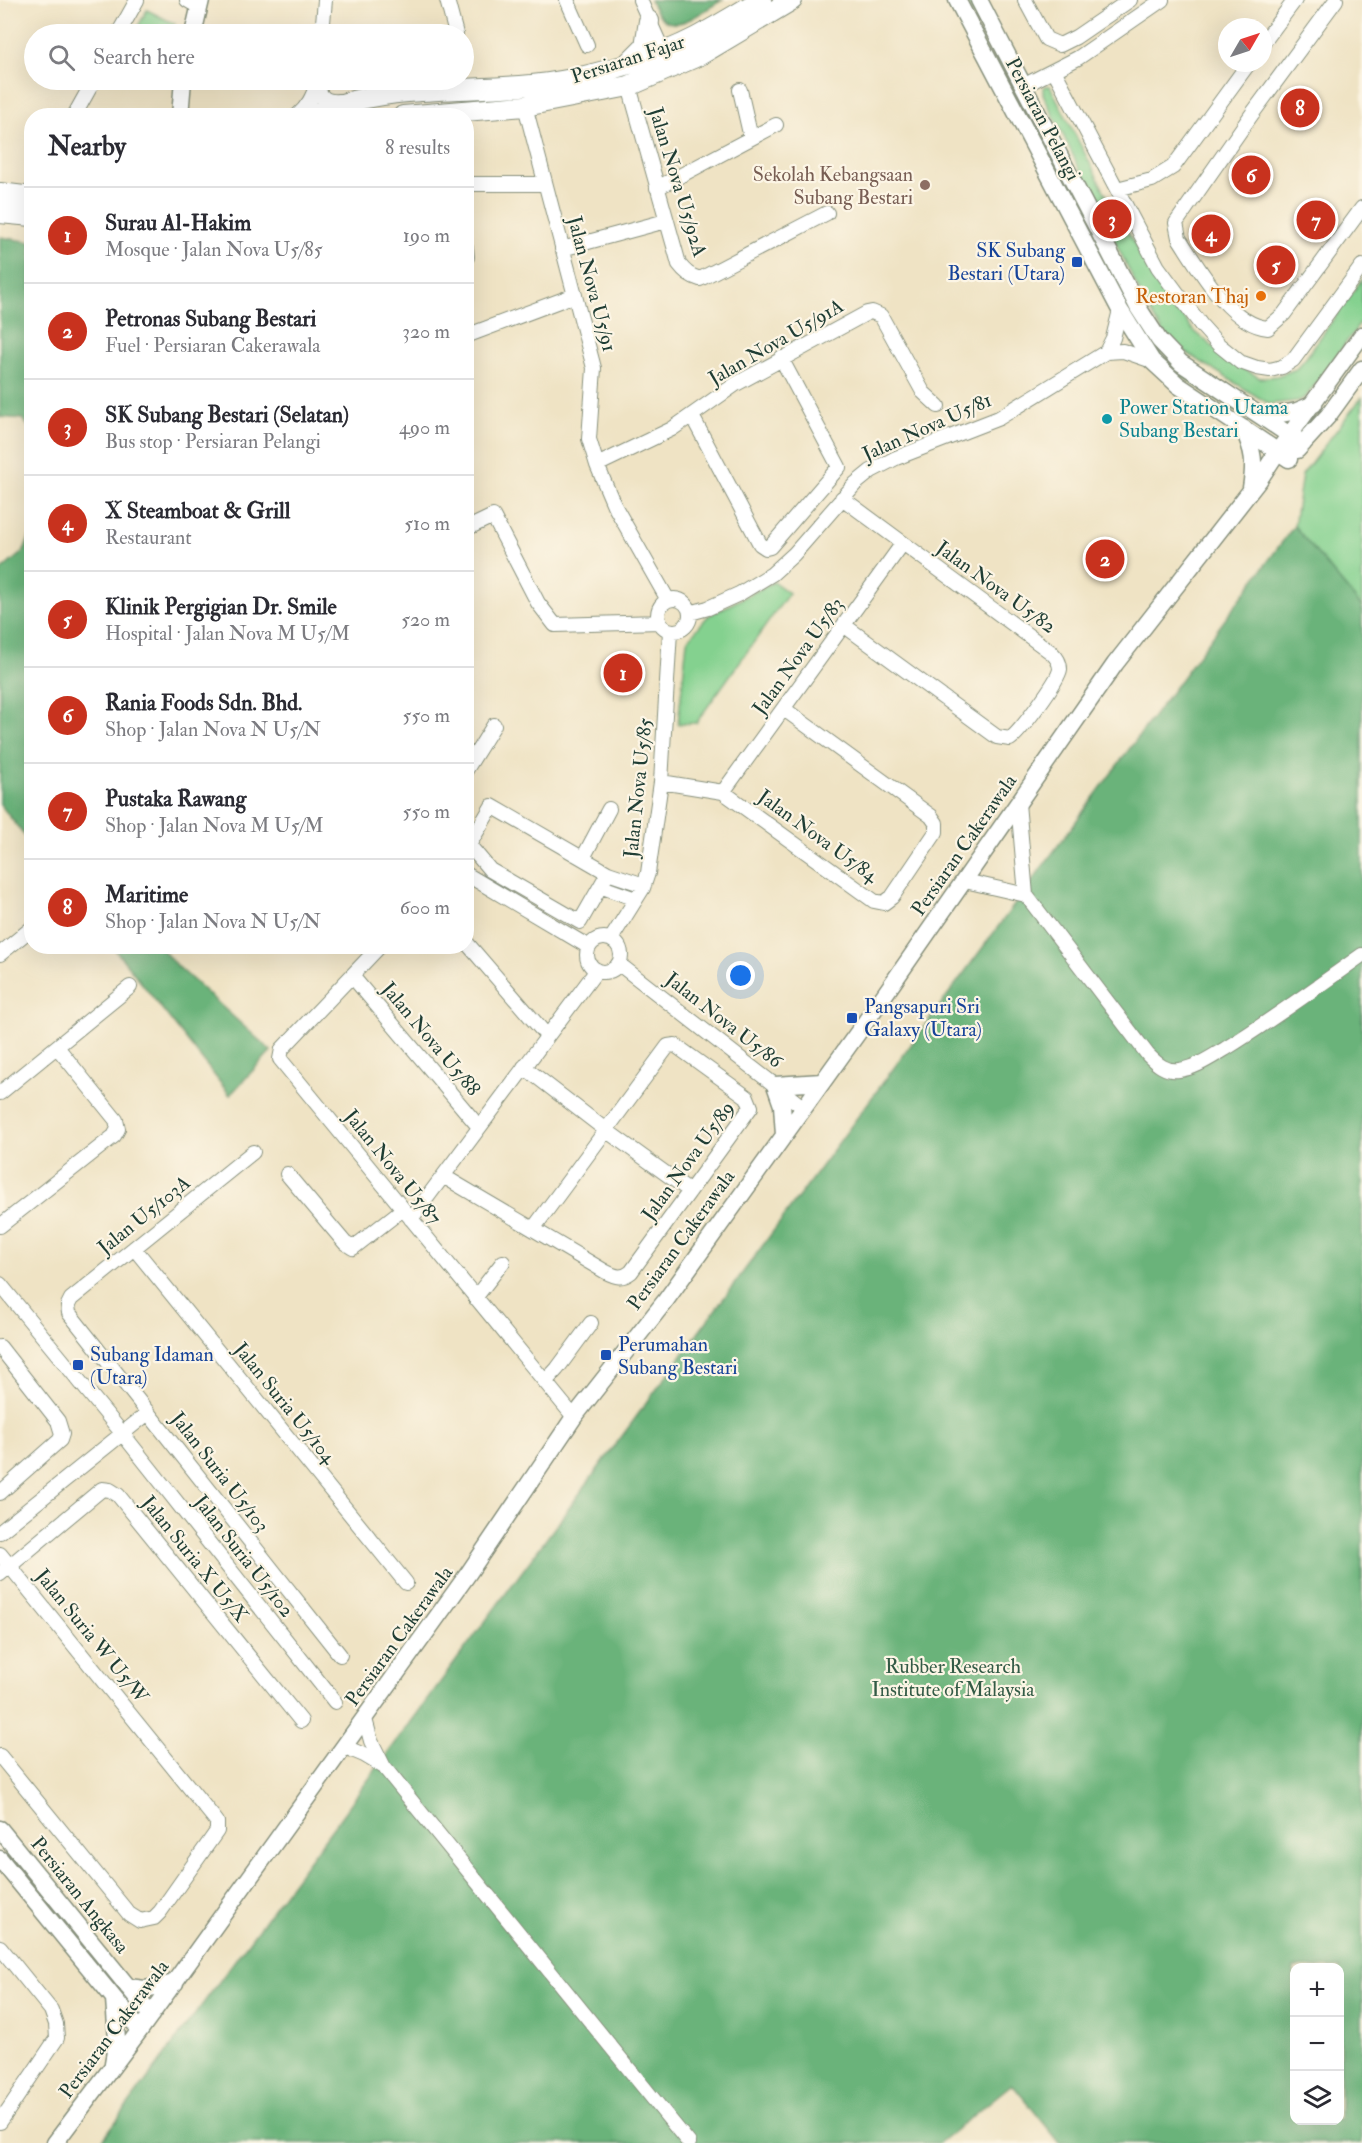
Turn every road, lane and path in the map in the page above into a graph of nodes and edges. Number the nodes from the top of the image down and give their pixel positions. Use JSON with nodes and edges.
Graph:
{"nodes":[{"id":1,"x":137,"y":0,"type":"edge"},
{"id":2,"x":325,"y":0,"type":"edge"},
{"id":3,"x":447,"y":0,"type":"edge"},
{"id":4,"x":567,"y":0,"type":"edge"},
{"id":5,"x":640,"y":0,"type":"edge"},
{"id":6,"x":761,"y":0,"type":"edge"},
{"id":7,"x":792,"y":0,"type":"edge"},
{"id":8,"x":957,"y":0,"type":"edge"},
{"id":9,"x":979,"y":0,"type":"edge"},
{"id":10,"x":1024,"y":0,"type":"edge"},
{"id":11,"x":1130,"y":0,"type":"edge"},
{"id":12,"x":1162,"y":0,"type":"edge"},
{"id":13,"x":1295,"y":0,"type":"edge"},
{"id":14,"x":1336,"y":0,"type":"edge"},
{"id":15,"x":195,"y":2,"type":"edge"},
{"id":16,"x":649,"y":21,"type":"junction"},
{"id":17,"x":124,"y":24,"type":"edge"},
{"id":18,"x":194,"y":24,"type":"edge"},
{"id":19,"x":323,"y":24,"type":"edge"},
{"id":20,"x":453,"y":24,"type":"edge"},
{"id":21,"x":1272,"y":31,"type":"edge"},
{"id":22,"x":692,"y":39,"type":"junction"},
{"id":23,"x":587,"y":45,"type":"dead end"},
{"id":24,"x":667,"y":61,"type":"junction"},
{"id":25,"x":625,"y":65,"type":"junction"},
{"id":26,"x":1054,"y":72,"type":"junction"},
{"id":27,"x":1242,"y":72,"type":"edge"},
{"id":28,"x":629,"y":86,"type":"junction"},
{"id":29,"x":1023,"y":86,"type":"junction"},
{"id":30,"x":474,"y":89,"type":"edge"},
{"id":31,"x":88,"y":90,"type":"edge"},
{"id":32,"x":182,"y":90,"type":"edge"},
{"id":33,"x":314,"y":90,"type":"edge"},
{"id":34,"x":318,"y":90,"type":"edge"},
{"id":35,"x":454,"y":90,"type":"edge"},
{"id":36,"x":740,"y":90,"type":"dead end"},
{"id":37,"x":352,"y":101,"type":"junction"},
{"id":38,"x":525,"y":106,"type":"junction"},
{"id":39,"x":78,"y":108,"type":"edge"},
{"id":40,"x":181,"y":108,"type":"edge"},
{"id":41,"x":306,"y":108,"type":"edge"},
{"id":42,"x":332,"y":108,"type":"edge"},
{"id":43,"x":474,"y":110,"type":"edge"},
{"id":44,"x":776,"y":125,"type":"dead end"},
{"id":45,"x":751,"y":138,"type":"junction"},
{"id":46,"x":474,"y":183,"type":"edge"},
{"id":47,"x":545,"y":184,"type":"junction"},
{"id":48,"x":657,"y":188,"type":"junction"},
{"id":49,"x":1116,"y":189,"type":"junction"},
{"id":50,"x":0,"y":193,"type":"edge"},
{"id":51,"x":24,"y":196,"type":"edge"},
{"id":52,"x":1362,"y":208,"type":"edge"},
{"id":53,"x":0,"y":213,"type":"edge"},
{"id":54,"x":827,"y":213,"type":"dead end"},
{"id":55,"x":24,"y":215,"type":"edge"},
{"id":56,"x":666,"y":221,"type":"junction"},
{"id":57,"x":562,"y":249,"type":"junction"},
{"id":58,"x":1362,"y":266,"type":"edge"},
{"id":59,"x":575,"y":295,"type":"junction"},
{"id":60,"x":1119,"y":310,"type":"junction"},
{"id":61,"x":474,"y":333,"type":"edge"},
{"id":62,"x":1362,"y":335,"type":"edge"},
{"id":63,"x":1106,"y":352,"type":"junction"},
{"id":64,"x":781,"y":358,"type":"junction"},
{"id":65,"x":1152,"y":361,"type":"junction"},
{"id":66,"x":1362,"y":369,"type":"edge"},
{"id":67,"x":1314,"y":404,"type":"junction"},
{"id":68,"x":938,"y":406,"type":"dead end"},
{"id":69,"x":692,"y":416,"type":"junction"},
{"id":70,"x":1266,"y":417,"type":"junction"},
{"id":71,"x":1243,"y":428,"type":"junction"},
{"id":72,"x":1296,"y":439,"type":"junction"},
{"id":73,"x":1283,"y":455,"type":"junction"},
{"id":74,"x":597,"y":465,"type":"junction"},
{"id":75,"x":1255,"y":485,"type":"junction"},
{"id":76,"x":842,"y":498,"type":"junction"},
{"id":77,"x":474,"y":525,"type":"edge"},
{"id":78,"x":903,"y":543,"type":"junction"},
{"id":79,"x":668,"y":600,"type":"junction"},
{"id":80,"x":690,"y":613,"type":"junction"},
{"id":81,"x":665,"y":626,"type":"junction"},
{"id":82,"x":845,"y":626,"type":"junction"},
{"id":83,"x":784,"y":709,"type":"junction"},
{"id":84,"x":494,"y":725,"type":"dead end"},
{"id":85,"x":474,"y":757,"type":"edge"},
{"id":86,"x":661,"y":782,"type":"junction"},
{"id":87,"x":723,"y":792,"type":"junction"},
{"id":88,"x":1018,"y":803,"type":"junction"},
{"id":89,"x":609,"y":809,"type":"dead end"},
{"id":90,"x":474,"y":837,"type":"edge"},
{"id":91,"x":474,"y":851,"type":"edge"},
{"id":92,"x":583,"y":858,"type":"junction"},
{"id":93,"x":608,"y":873,"type":"junction"},
{"id":94,"x":474,"y":879,"type":"edge"},
{"id":95,"x":965,"y":881,"type":"junction"},
{"id":96,"x":644,"y":885,"type":"junction"},
{"id":97,"x":602,"y":887,"type":"junction"},
{"id":98,"x":1026,"y":895,"type":"junction"},
{"id":99,"x":636,"y":899,"type":"junction"},
{"id":100,"x":24,"y":934,"type":"edge"},
{"id":101,"x":611,"y":939,"type":"junction"},
{"id":102,"x":589,"y":947,"type":"junction"},
{"id":103,"x":474,"y":951,"type":"edge"},
{"id":104,"x":0,"y":954,"type":"edge"},
{"id":105,"x":373,"y":954,"type":"edge"},
{"id":106,"x":1362,"y":955,"type":"edge"},
{"id":107,"x":619,"y":964,"type":"junction"},
{"id":108,"x":597,"y":970,"type":"junction"},
{"id":109,"x":352,"y":976,"type":"junction"},
{"id":110,"x":130,"y":987,"type":"dead end"},
{"id":111,"x":547,"y":1036,"type":"junction"},
{"id":112,"x":57,"y":1047,"type":"junction"},
{"id":113,"x":524,"y":1067,"type":"junction"},
{"id":114,"x":822,"y":1082,"type":"junction"},
{"id":115,"x":775,"y":1085,"type":"junction"},
{"id":116,"x":0,"y":1093,"type":"edge"},
{"id":117,"x":804,"y":1108,"type":"junction"},
{"id":118,"x":479,"y":1127,"type":"junction"},
{"id":119,"x":607,"y":1131,"type":"junction"},
{"id":120,"x":784,"y":1136,"type":"junction"},
{"id":121,"x":253,"y":1152,"type":"dead end"},
{"id":122,"x":287,"y":1174,"type":"dead end"},
{"id":123,"x":443,"y":1176,"type":"junction"},
{"id":124,"x":690,"y":1191,"type":"junction"},
{"id":125,"x":407,"y":1214,"type":"junction"},
{"id":126,"x":0,"y":1226,"type":"edge"},
{"id":127,"x":533,"y":1229,"type":"junction"},
{"id":128,"x":134,"y":1248,"type":"junction"},
{"id":129,"x":503,"y":1262,"type":"dead end"},
{"id":130,"x":0,"y":1284,"type":"edge"},
{"id":131,"x":475,"y":1298,"type":"junction"},
{"id":132,"x":69,"y":1313,"type":"joint"},
{"id":133,"x":591,"y":1323,"type":"dead end"},
{"id":134,"x":0,"y":1347,"type":"edge"},
{"id":135,"x":546,"y":1382,"type":"junction"},
{"id":136,"x":148,"y":1413,"type":"junction"},
{"id":137,"x":574,"y":1417,"type":"junction"},
{"id":138,"x":122,"y":1433,"type":"junction"},
{"id":139,"x":0,"y":1493,"type":"edge"},
{"id":140,"x":0,"y":1532,"type":"edge"},
{"id":141,"x":0,"y":1554,"type":"edge"},
{"id":142,"x":5,"y":1570,"type":"edge"},
{"id":143,"x":406,"y":1583,"type":"dead end"},
{"id":144,"x":340,"y":1655,"type":"dead end"},
{"id":145,"x":335,"y":1702,"type":"dead end"},
{"id":146,"x":365,"y":1719,"type":"junction"},
{"id":147,"x":301,"y":1721,"type":"dead end"},
{"id":148,"x":345,"y":1747,"type":"junction"},
{"id":149,"x":0,"y":1756,"type":"edge"},
{"id":150,"x":384,"y":1767,"type":"junction"},
{"id":151,"x":0,"y":1829,"type":"edge"},
{"id":152,"x":0,"y":1859,"type":"edge"},
{"id":153,"x":0,"y":1947,"type":"edge"},
{"id":154,"x":175,"y":1983,"type":"junction"},
{"id":155,"x":128,"y":1987,"type":"junction"},
{"id":156,"x":114,"y":1998,"type":"junction"},
{"id":157,"x":151,"y":2015,"type":"junction"},
{"id":158,"x":140,"y":2030,"type":"junction"},
{"id":159,"x":113,"y":2067,"type":"junction"},
{"id":160,"x":0,"y":2122,"type":"edge"},
{"id":161,"x":55,"y":2143,"type":"edge"},
{"id":162,"x":689,"y":2143,"type":"edge"}],
"edges":[{"from":1,"to":17,"type":"street"},
{"from":2,"to":19,"type":"street"},
{"from":3,"to":20,"type":"street"},
{"from":4,"to":23,"type":"street"},
{"from":5,"to":16,"type":"street"},
{"from":6,"to":22,"type":"main road","name":"Persiaran Fajar"},
{"from":7,"to":24,"type":"main road"},
{"from":8,"to":60,"type":"street","name":"Persiaran Pelangi"},
{"from":9,"to":29,"type":"street","name":"Persiaran Pelangi"},
{"from":10,"to":11,"type":"street"},
{"from":12,"to":26,"type":"street"},
{"from":13,"to":21,"type":"street"},
{"from":14,"to":52,"type":"street"},
{"from":15,"to":18,"type":"street"},
{"from":16,"to":22,"type":"main road"},
{"from":16,"to":24,"type":"street"},
{"from":16,"to":25,"type":"main road"},
{"from":22,"to":24,"type":"main road","name":"Persiaran Fajar"},
{"from":24,"to":25,"type":"main road","name":"Persiaran Fajar"},
{"from":24,"to":28,"type":"main road"},
{"from":25,"to":30,"type":"main road","name":"Persiaran Fajar"},
{"from":26,"to":29,"type":"street"},
{"from":26,"to":49,"type":"street"},
{"from":27,"to":49,"type":"street"},
{"from":28,"to":38,"type":"main road"},
{"from":28,"to":48,"type":"street","name":"Jalan Nova U5/92A"},
{"from":29,"to":70,"type":"street","name":"Persiaran Pelangi"},
{"from":31,"to":39,"type":"street"},
{"from":32,"to":40,"type":"street"},
{"from":33,"to":41,"type":"street"},
{"from":34,"to":37,"type":"street"},
{"from":35,"to":37,"type":"main road","name":"Persiaran Fajar"},
{"from":36,"to":45,"type":"street"},
{"from":37,"to":42,"type":"main road","name":"Persiaran Fajar"},
{"from":38,"to":43,"type":"main road"},
{"from":38,"to":47,"type":"street","name":"Jalan Nova U5/91"},
{"from":44,"to":45,"type":"street"},
{"from":45,"to":48,"type":"street"},
{"from":46,"to":47,"type":"street"},
{"from":47,"to":57,"type":"street","name":"Jalan Nova U5/91"},
{"from":48,"to":56,"type":"street","name":"Jalan Nova U5/92A"},
{"from":49,"to":58,"type":"street"},
{"from":50,"to":51,"type":"main road"},
{"from":53,"to":55,"type":"main road"},
{"from":54,"to":56,"type":"street","name":"Jalan Nova U5/92A"},
{"from":56,"to":57,"type":"street"},
{"from":57,"to":59,"type":"street","name":"Jalan Nova U5/91"},
{"from":59,"to":61,"type":"street"},
{"from":59,"to":74,"type":"street","name":"Jalan Nova U5/91"},
{"from":60,"to":63,"type":"street"},
{"from":60,"to":65,"type":"street","name":"Persiaran Pelangi"},
{"from":62,"to":67,"type":"street","name":"Persiaran Cakerawala"},
{"from":63,"to":65,"type":"street"},
{"from":63,"to":76,"type":"street","name":"Jalan Nova U5/81"},
{"from":64,"to":68,"type":"street","name":"Jalan Nova U5/91A"},
{"from":64,"to":69,"type":"street","name":"Jalan Nova U5/91A"},
{"from":64,"to":69,"type":"street"},
{"from":65,"to":71,"type":"street","name":"Persiaran Pelangi"},
{"from":66,"to":72,"type":"street","name":"Persiaran Cakerawala"},
{"from":67,"to":70,"type":"street"},
{"from":67,"to":72,"type":"street","name":"Persiaran Cakerawala"},
{"from":69,"to":74,"type":"street","name":"Jalan Nova U5/91A"},
{"from":70,"to":72,"type":"street","name":"Persiaran Pelangi"},
{"from":71,"to":73,"type":"street","name":"Persiaran Pelangi"},
{"from":71,"to":75,"type":"street"},
{"from":72,"to":73,"type":"street","name":"Persiaran Cakerawala"},
{"from":73,"to":75,"type":"street","name":"Persiaran Cakerawala"},
{"from":74,"to":79,"type":"street","name":"Jalan Nova U5/91"},
{"from":75,"to":88,"type":"street","name":"Persiaran Cakerawala"},
{"from":76,"to":78,"type":"street","name":"Jalan Nova U5/82"},
{"from":76,"to":80,"type":"street","name":"Jalan Nova U5/81"},
{"from":77,"to":81,"type":"street"},
{"from":78,"to":82,"type":"street","name":"Jalan Nova U5/83"},
{"from":78,"to":82,"type":"street","name":"Jalan Nova U5/82"},
{"from":79,"to":80,"type":"street"},
{"from":79,"to":81,"type":"street"},
{"from":80,"to":81,"type":"street"},
{"from":81,"to":86,"type":"street","name":"Jalan Nova U5/85"},
{"from":82,"to":83,"type":"street","name":"Jalan Nova U5/83"},
{"from":83,"to":87,"type":"street","name":"Jalan Nova U5/83"},
{"from":83,"to":87,"type":"street","name":"Jalan Nova U5/84"},
{"from":84,"to":85,"type":"street"},
{"from":86,"to":87,"type":"street","name":"Jalan Nova U5/84"},
{"from":86,"to":96,"type":"street","name":"Jalan Nova U5/85"},
{"from":88,"to":95,"type":"street","name":"Persiaran Cakerawala"},
{"from":88,"to":98,"type":"street"},
{"from":89,"to":92,"type":"street"},
{"from":90,"to":92,"type":"street"},
{"from":91,"to":97,"type":"street"},
{"from":92,"to":93,"type":"street"},
{"from":93,"to":96,"type":"street"},
{"from":93,"to":97,"type":"street"},
{"from":94,"to":102,"type":"street"},
{"from":95,"to":98,"type":"street"},
{"from":95,"to":114,"type":"street","name":"Persiaran Cakerawala"},
{"from":96,"to":99,"type":"street","name":"Jalan Nova U5/85"},
{"from":97,"to":99,"type":"street"},
{"from":98,"to":106,"type":"street"},
{"from":99,"to":101,"type":"street","name":"Jalan Nova U5/85"},
{"from":100,"to":104,"type":"street"},
{"from":101,"to":102,"type":"street"},
{"from":101,"to":107,"type":"street"},
{"from":102,"to":108,"type":"street"},
{"from":103,"to":111,"type":"street"},
{"from":105,"to":109,"type":"street","name":"Jalan Nova U5/87"},
{"from":107,"to":108,"type":"street"},
{"from":107,"to":115,"type":"street","name":"Jalan Nova U5/86"},
{"from":108,"to":111,"type":"street"},
{"from":109,"to":118,"type":"street","name":"Jalan Nova U5/88"},
{"from":109,"to":125,"type":"street","name":"Jalan Nova U5/87"},
{"from":110,"to":112,"type":"street"},
{"from":111,"to":113,"type":"street"},
{"from":112,"to":116,"type":"street"},
{"from":112,"to":126,"type":"street"},
{"from":113,"to":118,"type":"street"},
{"from":113,"to":119,"type":"street"},
{"from":114,"to":115,"type":"street"},
{"from":114,"to":117,"type":"street","name":"Persiaran Cakerawala"},
{"from":115,"to":117,"type":"street","name":"Jalan Nova U5/86"},
{"from":115,"to":120,"type":"street"},
{"from":117,"to":120,"type":"street","name":"Persiaran Cakerawala"},
{"from":118,"to":123,"type":"street"},
{"from":119,"to":124,"type":"street"},
{"from":119,"to":124,"type":"street","name":"Jalan Nova U5/89"},
{"from":119,"to":127,"type":"street","name":"Jalan Nova U5/89"},
{"from":120,"to":137,"type":"street","name":"Persiaran Cakerawala"},
{"from":121,"to":128,"type":"street","name":"Jalan U5/103A"},
{"from":122,"to":125,"type":"street"},
{"from":123,"to":125,"type":"street"},
{"from":123,"to":127,"type":"street","name":"Jalan Nova U5/89"},
{"from":124,"to":127,"type":"street","name":"Jalan Nova U5/89"},
{"from":125,"to":131,"type":"street","name":"Jalan Nova U5/87"},
{"from":128,"to":132,"type":"street","name":"Jalan U5/103A"},
{"from":128,"to":143,"type":"street","name":"Jalan Suria U5/104"},
{"from":129,"to":131,"type":"street"},
{"from":130,"to":138,"type":"street","name":"Jalan Suria U5/102"},
{"from":131,"to":135,"type":"street","name":"Jalan Nova U5/87"},
{"from":132,"to":136,"type":"street","name":"Jalan Suria U5/103"},
{"from":133,"to":135,"type":"street"},
{"from":134,"to":139,"type":"street"},
{"from":135,"to":137,"type":"street","name":"Jalan Nova U5/87"},
{"from":136,"to":138,"type":"street"},
{"from":136,"to":144,"type":"street","name":"Jalan Suria U5/103"},
{"from":137,"to":146,"type":"street","name":"Persiaran Cakerawala"},
{"from":138,"to":140,"type":"street"},
{"from":138,"to":145,"type":"street","name":"Jalan Suria U5/102"},
{"from":141,"to":142,"type":"street","name":"Jalan Suria W U5/W"},
{"from":142,"to":147,"type":"street","name":"Jalan Suria X U5/X"},
{"from":142,"to":149,"type":"street","name":"Jalan Suria W U5/W"},
{"from":146,"to":148,"type":"street","name":"Persiaran Cakerawala"},
{"from":146,"to":150,"type":"street"},
{"from":148,"to":150,"type":"street"},
{"from":148,"to":154,"type":"street","name":"Persiaran Cakerawala"},
{"from":150,"to":162,"type":"street"},
{"from":151,"to":155,"type":"street","name":"Persiaran Angkasa"},
{"from":152,"to":156,"type":"street","name":"Persiaran Angkasa"},
{"from":153,"to":160,"type":"street"},
{"from":154,"to":155,"type":"street"},
{"from":154,"to":157,"type":"street","name":"Persiaran Cakerawala"},
{"from":155,"to":157,"type":"street","name":"Persiaran Angkasa"},
{"from":156,"to":158,"type":"street","name":"Persiaran Angkasa"},
{"from":156,"to":159,"type":"street"},
{"from":157,"to":158,"type":"street","name":"Persiaran Cakerawala"},
{"from":158,"to":159,"type":"street","name":"Persiaran Cakerawala"},
{"from":159,"to":161,"type":"street","name":"Persiaran Cakerawala"}]}
